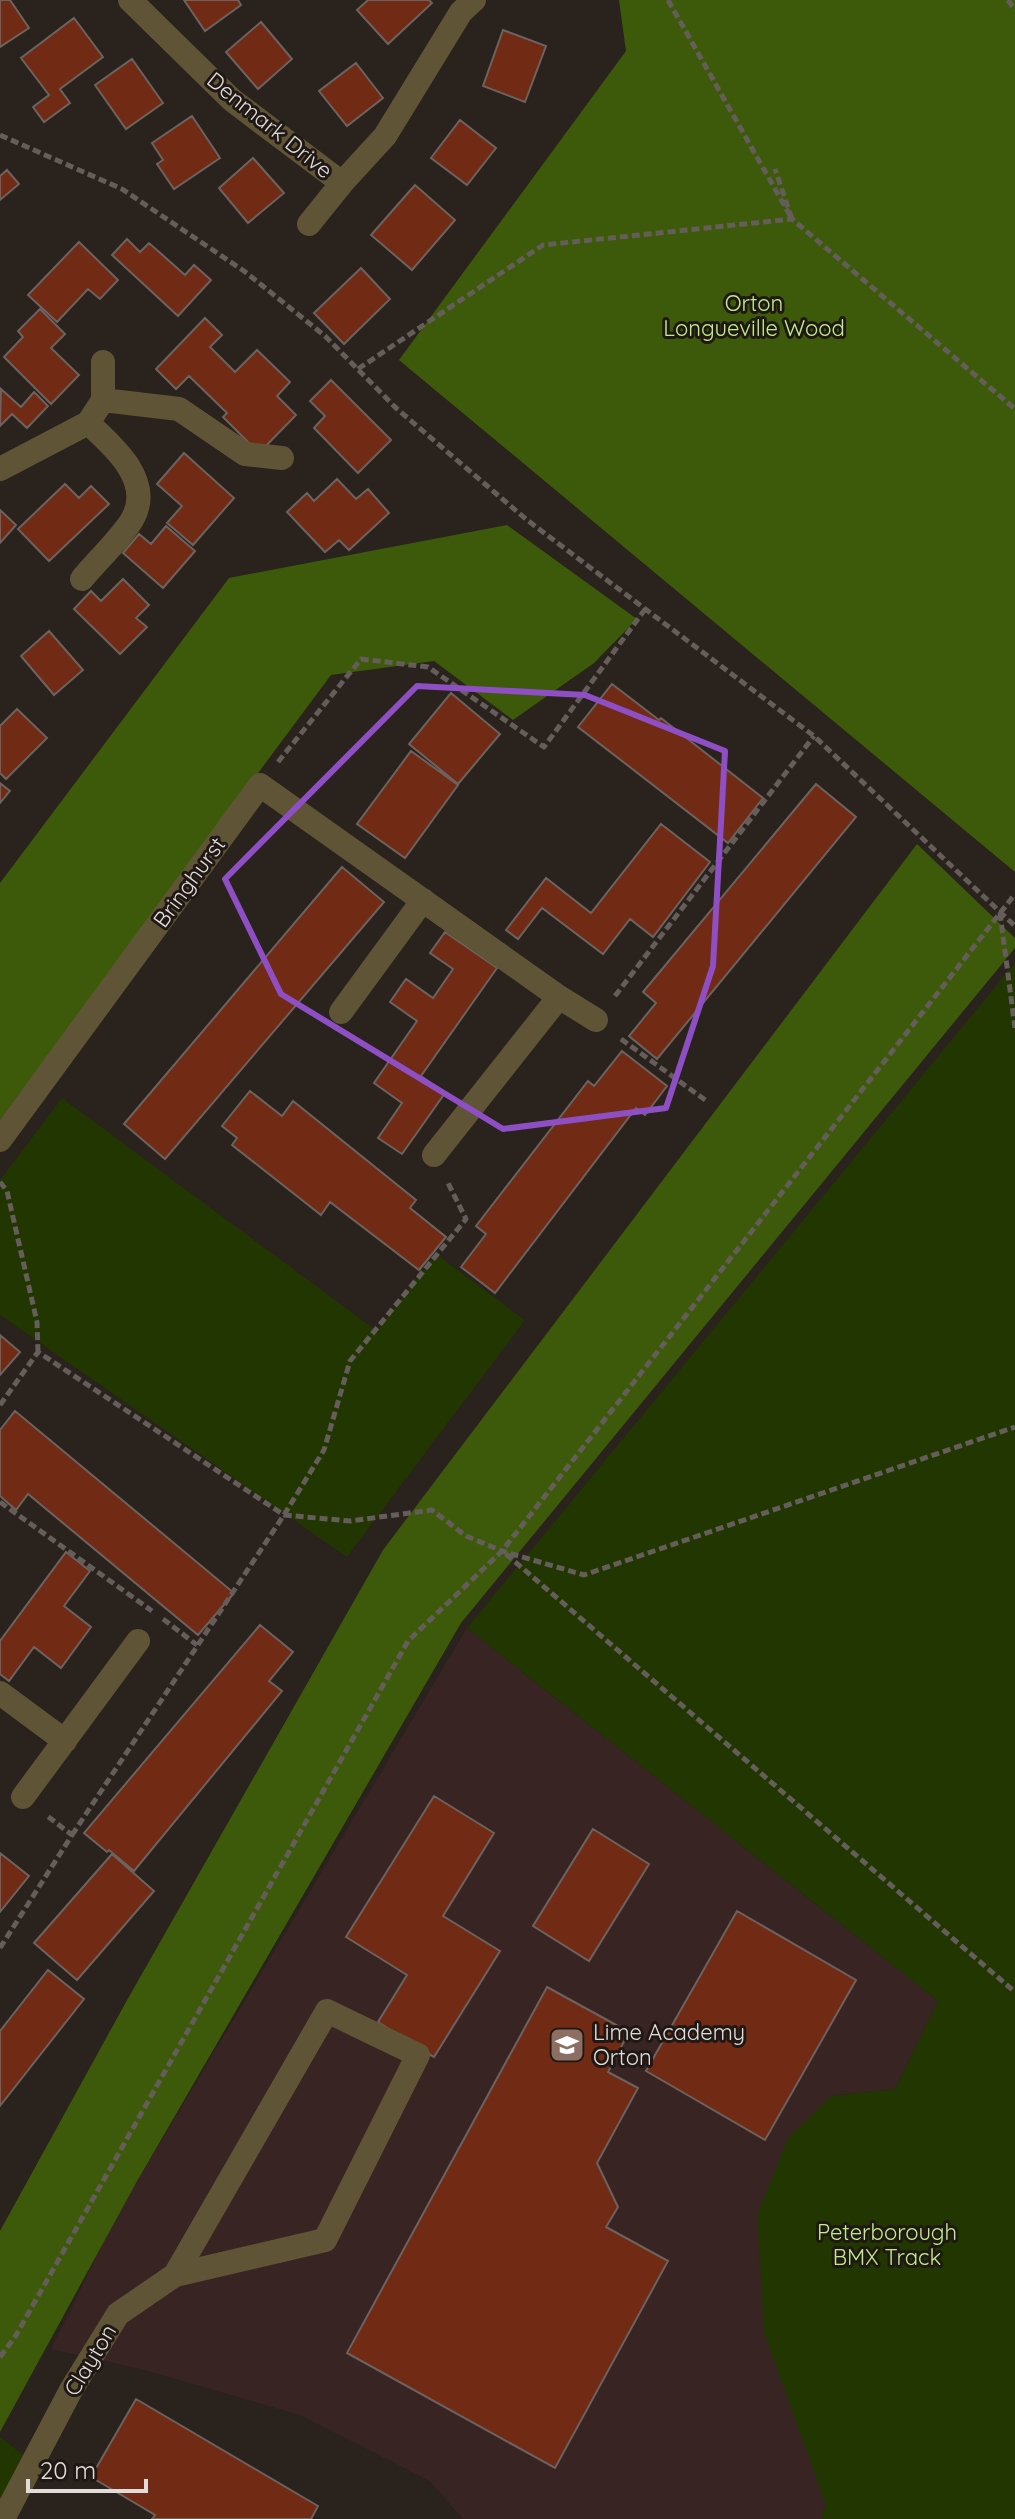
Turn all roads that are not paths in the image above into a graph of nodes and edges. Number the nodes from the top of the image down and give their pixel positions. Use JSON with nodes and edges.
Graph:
{"nodes":[{"id":1,"x":130,"y":0,"type":"edge"},
{"id":2,"x":474,"y":0,"type":"edge"},
{"id":3,"x":342,"y":183,"type":"junction"},
{"id":4,"x":309,"y":224,"type":"dead end"},
{"id":5,"x":103,"y":362,"type":"dead end"},
{"id":6,"x":103,"y":400,"type":"junction"},
{"id":7,"x":88,"y":423,"type":"junction"},
{"id":8,"x":282,"y":458,"type":"dead end"},
{"id":9,"x":0,"y":469,"type":"edge"},
{"id":10,"x":82,"y":579,"type":"dead end"},
{"id":11,"x":423,"y":900,"type":"junction"},
{"id":12,"x":559,"y":997,"type":"junction"},
{"id":13,"x":341,"y":1012,"type":"dead end"},
{"id":14,"x":596,"y":1020,"type":"road end"},
{"id":15,"x":0,"y":1140,"type":"edge"},
{"id":16,"x":434,"y":1155,"type":"road end"},
{"id":17,"x":138,"y":1641,"type":"dead end"},
{"id":18,"x":0,"y":1693,"type":"edge"},
{"id":19,"x":65,"y":1741,"type":"junction"},
{"id":20,"x":23,"y":1797,"type":"road end"},
{"id":21,"x":175,"y":2275,"type":"junction"},
{"id":22,"x":3,"y":2519,"type":"edge"}],
"edges":[{"from":1,"to":3,"type":"street","name":"Denmark Drive"},
{"from":2,"to":3,"type":"street"},
{"from":3,"to":4,"type":"street"},
{"from":5,"to":6,"type":"street"},
{"from":6,"to":7,"type":"street"},
{"from":6,"to":8,"type":"street"},
{"from":7,"to":9,"type":"street"},
{"from":7,"to":10,"type":"street"},
{"from":11,"to":12,"type":"street"},
{"from":11,"to":13,"type":"street"},
{"from":11,"to":15,"type":"street","name":"Bringhurst"},
{"from":12,"to":14,"type":"street"},
{"from":12,"to":16,"type":"street"},
{"from":17,"to":19,"type":"street"},
{"from":18,"to":19,"type":"street"},
{"from":19,"to":20,"type":"street"},
{"from":21,"to":21,"type":"street","name":"Clayton"},
{"from":21,"to":22,"type":"street","name":"Clayton"}]}
